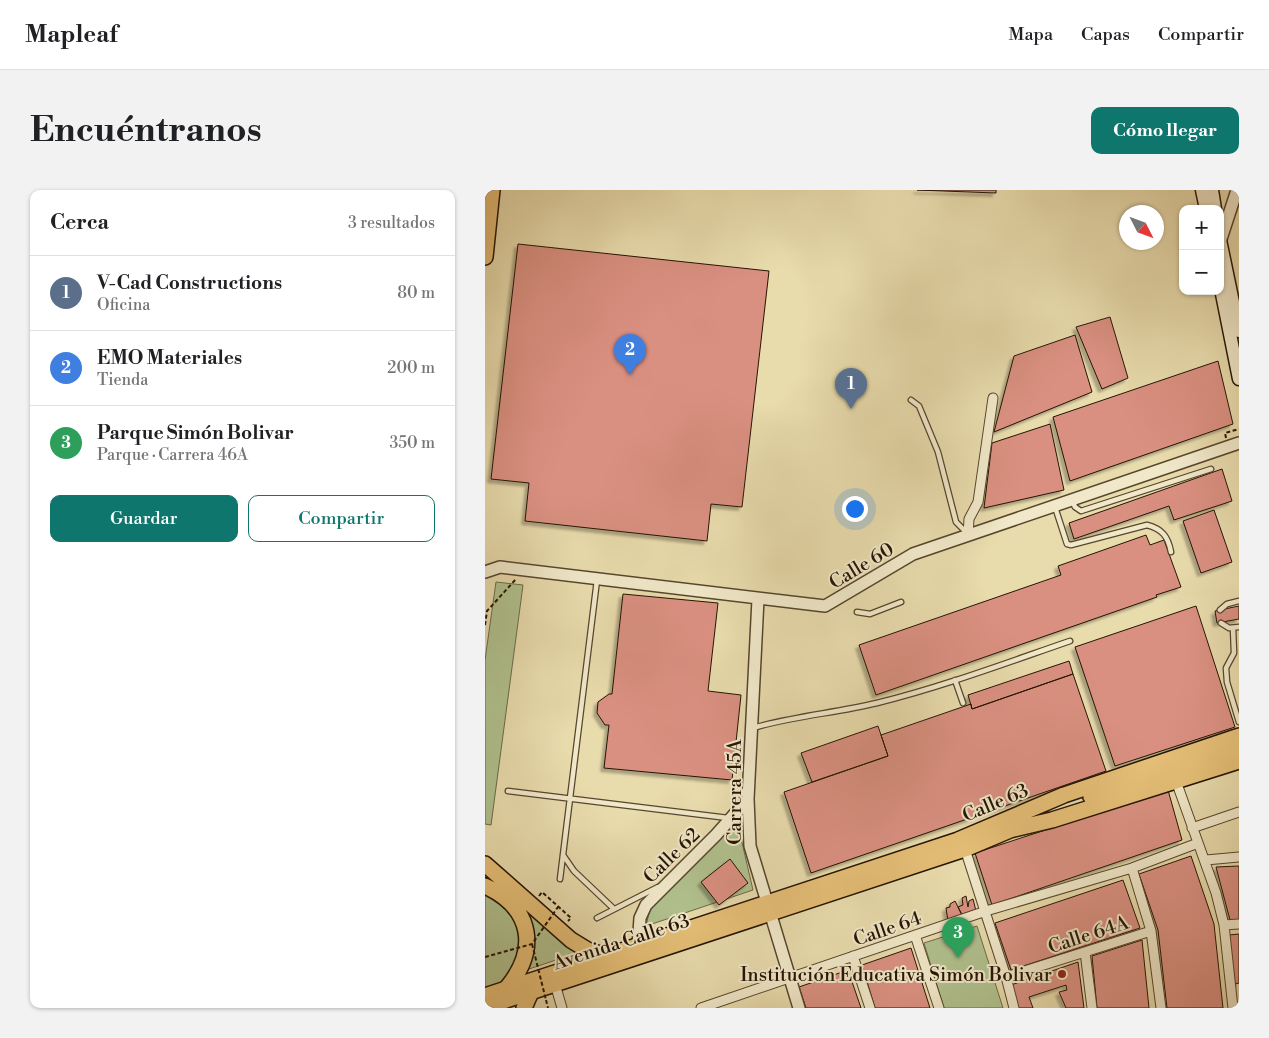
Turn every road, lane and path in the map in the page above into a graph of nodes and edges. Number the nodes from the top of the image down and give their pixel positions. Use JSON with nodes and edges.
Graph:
{"nodes":[{"id":1,"x":491,"y":190,"type":"edge"},
{"id":2,"x":1202,"y":190,"type":"edge"},
{"id":3,"x":1212,"y":190,"type":"edge"},
{"id":4,"x":1237,"y":190,"type":"edge"},
{"id":5,"x":485,"y":202,"type":"edge"},
{"id":6,"x":1205,"y":205,"type":"edge"},
{"id":7,"x":1214,"y":205,"type":"edge"},
{"id":8,"x":1224,"y":229,"type":"edge"},
{"id":9,"x":1222,"y":250,"type":"edge"},
{"id":10,"x":485,"y":257,"type":"edge"},
{"id":11,"x":1222,"y":295,"type":"edge"},
{"id":12,"x":1237,"y":308,"type":"edge"},
{"id":13,"x":1239,"y":331,"type":"edge"},
{"id":14,"x":1239,"y":379,"type":"edge"},
{"id":15,"x":993,"y":398,"type":"dead end"},
{"id":16,"x":911,"y":400,"type":"dead end"},
{"id":17,"x":1239,"y":443,"type":"edge"},
{"id":18,"x":1211,"y":469,"type":"dead end"},
{"id":19,"x":1072,"y":499,"type":"junction"},
{"id":20,"x":1055,"y":505,"type":"junction"},
{"id":21,"x":968,"y":535,"type":"junction"},
{"id":22,"x":1171,"y":552,"type":"dead end"},
{"id":23,"x":524,"y":570,"type":"junction"},
{"id":24,"x":485,"y":572,"type":"edge"},
{"id":25,"x":597,"y":579,"type":"junction"},
{"id":26,"x":758,"y":599,"type":"junction"},
{"id":27,"x":1239,"y":600,"type":"edge"},
{"id":28,"x":901,"y":602,"type":"dead end"},
{"id":29,"x":1220,"y":610,"type":"dead end"},
{"id":30,"x":857,"y":612,"type":"dead end"},
{"id":31,"x":1221,"y":623,"type":"dead end"},
{"id":32,"x":485,"y":625,"type":"edge"},
{"id":33,"x":1239,"y":627,"type":"edge"},
{"id":34,"x":1233,"y":628,"type":"junction"},
{"id":35,"x":1070,"y":641,"type":"dead end"},
{"id":36,"x":955,"y":680,"type":"junction"},
{"id":37,"x":963,"y":702,"type":"dead end"},
{"id":38,"x":1239,"y":722,"type":"edge"},
{"id":39,"x":752,"y":728,"type":"junction"},
{"id":40,"x":1239,"y":736,"type":"edge"},
{"id":41,"x":1239,"y":748,"type":"edge"},
{"id":42,"x":1239,"y":761,"type":"edge"},
{"id":43,"x":1176,"y":781,"type":"junction"},
{"id":44,"x":509,"y":792,"type":"dead end"},
{"id":45,"x":570,"y":799,"type":"junction"},
{"id":46,"x":748,"y":799,"type":"junction"},
{"id":47,"x":1239,"y":812,"type":"edge"},
{"id":48,"x":732,"y":819,"type":"junction"},
{"id":49,"x":1192,"y":828,"type":"junction"},
{"id":50,"x":1010,"y":830,"type":"junction"},
{"id":51,"x":1198,"y":843,"type":"junction"},
{"id":52,"x":965,"y":849,"type":"junction"},
{"id":53,"x":563,"y":855,"type":"junction"},
{"id":54,"x":1239,"y":857,"type":"edge"},
{"id":55,"x":1205,"y":860,"type":"junction"},
{"id":56,"x":485,"y":864,"type":"edge"},
{"id":57,"x":1132,"y":868,"type":"junction"},
{"id":58,"x":560,"y":879,"type":"dead end"},
{"id":59,"x":666,"y":883,"type":"junction"},
{"id":60,"x":485,"y":886,"type":"edge"},
{"id":61,"x":542,"y":892,"type":"dead end"},
{"id":62,"x":558,"y":907,"type":"junction"},
{"id":63,"x":768,"y":908,"type":"junction"},
{"id":64,"x":614,"y":909,"type":"junction"},
{"id":65,"x":986,"y":911,"type":"junction"},
{"id":66,"x":571,"y":918,"type":"dead end"},
{"id":67,"x":597,"y":918,"type":"dead end"},
{"id":68,"x":1239,"y":924,"type":"edge"},
{"id":69,"x":1224,"y":925,"type":"junction"},
{"id":70,"x":1151,"y":930,"type":"junction"},
{"id":71,"x":915,"y":936,"type":"junction"},
{"id":72,"x":532,"y":944,"type":"junction"},
{"id":73,"x":638,"y":946,"type":"junction"},
{"id":74,"x":1085,"y":952,"type":"junction"},
{"id":75,"x":608,"y":956,"type":"junction"},
{"id":76,"x":853,"y":956,"type":"junction"},
{"id":77,"x":485,"y":957,"type":"edge"},
{"id":78,"x":1006,"y":977,"type":"junction"},
{"id":79,"x":790,"y":978,"type":"junction"},
{"id":80,"x":555,"y":984,"type":"junction"},
{"id":81,"x":506,"y":989,"type":"junction"},
{"id":82,"x":531,"y":992,"type":"junction"},
{"id":83,"x":1236,"y":993,"type":"edge"},
{"id":84,"x":487,"y":999,"type":"edge"},
{"id":85,"x":524,"y":1008,"type":"edge"},
{"id":86,"x":548,"y":1008,"type":"edge"},
{"id":87,"x":563,"y":1008,"type":"edge"},
{"id":88,"x":701,"y":1008,"type":"edge"},
{"id":89,"x":799,"y":1008,"type":"edge"},
{"id":90,"x":871,"y":1008,"type":"edge"},
{"id":91,"x":939,"y":1008,"type":"edge"},
{"id":92,"x":1014,"y":1008,"type":"edge"},
{"id":93,"x":1093,"y":1008,"type":"edge"},
{"id":94,"x":1161,"y":1008,"type":"edge"},
{"id":95,"x":1233,"y":1008,"type":"edge"}],
"edges":[{"from":1,"to":5,"type":"main road"},
{"from":1,"to":10,"type":"main road"},
{"from":2,"to":6,"type":"main road"},
{"from":3,"to":7,"type":"main road"},
{"from":4,"to":8,"type":"street"},
{"from":9,"to":12,"type":"main road"},
{"from":11,"to":14,"type":"main road"},
{"from":12,"to":13,"type":"main road"},
{"from":15,"to":21,"type":"street"},
{"from":16,"to":21,"type":"lane"},
{"from":17,"to":19,"type":"street","name":"Calle 60"},
{"from":18,"to":19,"type":"lane"},
{"from":19,"to":20,"type":"street","name":"Calle 60"},
{"from":20,"to":21,"type":"street","name":"Calle 60"},
{"from":20,"to":22,"type":"lane"},
{"from":21,"to":26,"type":"street","name":"Calle 60"},
{"from":23,"to":24,"type":"street","name":"Calle 60"},
{"from":23,"to":25,"type":"street","name":"Calle 60"},
{"from":23,"to":32,"type":"path"},
{"from":25,"to":26,"type":"street","name":"Calle 60"},
{"from":25,"to":45,"type":"lane"},
{"from":26,"to":39,"type":"street","name":"Carrera 45A"},
{"from":27,"to":29,"type":"lane"},
{"from":28,"to":30,"type":"lane"},
{"from":31,"to":34,"type":"lane"},
{"from":33,"to":34,"type":"lane"},
{"from":34,"to":38,"type":"lane"},
{"from":35,"to":36,"type":"lane"},
{"from":36,"to":37,"type":"lane"},
{"from":36,"to":39,"type":"lane"},
{"from":39,"to":46,"type":"street","name":"Carrera 45A"},
{"from":40,"to":63,"type":"main road","name":"Calle 63"},
{"from":41,"to":50,"type":"main road"},
{"from":42,"to":43,"type":"main road","name":"Calle 63"},
{"from":43,"to":49,"type":"street"},
{"from":43,"to":50,"type":"main road","name":"Calle 63"},
{"from":44,"to":45,"type":"lane"},
{"from":45,"to":48,"type":"lane"},
{"from":45,"to":53,"type":"lane"},
{"from":46,"to":48,"type":"street","name":"Calle 62"},
{"from":46,"to":63,"type":"street","name":"Carrera 45A"},
{"from":47,"to":49,"type":"street"},
{"from":48,"to":59,"type":"street","name":"Calle 62"},
{"from":49,"to":51,"type":"street"},
{"from":50,"to":52,"type":"main road","name":"Calle 63"},
{"from":51,"to":55,"type":"street"},
{"from":51,"to":57,"type":"street","name":"Calle 64"},
{"from":52,"to":63,"type":"main road","name":"Calle 63"},
{"from":52,"to":65,"type":"street"},
{"from":53,"to":58,"type":"lane"},
{"from":53,"to":64,"type":"lane"},
{"from":54,"to":55,"type":"street"},
{"from":55,"to":69,"type":"street"},
{"from":56,"to":75,"type":"main road"},
{"from":57,"to":65,"type":"street","name":"Calle 64"},
{"from":57,"to":70,"type":"street"},
{"from":59,"to":64,"type":"lane"},
{"from":59,"to":73,"type":"street","name":"Calle 62"},
{"from":60,"to":81,"type":"main road"},
{"from":61,"to":62,"type":"path"},
{"from":62,"to":66,"type":"path"},
{"from":62,"to":72,"type":"path","bridge":true},
{"from":63,"to":73,"type":"main road","name":"Avenida Calle 63"},
{"from":63,"to":79,"type":"street","name":"Carrera 45A"},
{"from":63,"to":80,"type":"main road","name":"Avenida Calle 63"},
{"from":64,"to":67,"type":"lane"},
{"from":65,"to":71,"type":"street","name":"Calle 64"},
{"from":65,"to":78,"type":"street"},
{"from":68,"to":69,"type":"street"},
{"from":69,"to":83,"type":"street"},
{"from":70,"to":74,"type":"street","name":"Calle 64A"},
{"from":70,"to":94,"type":"street"},
{"from":71,"to":76,"type":"street","name":"Calle 64"},
{"from":71,"to":91,"type":"street"},
{"from":72,"to":77,"type":"path","bridge":true},
{"from":72,"to":86,"type":"path","bridge":true},
{"from":73,"to":75,"type":"main road","name":"Avenida Calle 63"},
{"from":74,"to":78,"type":"street","name":"Calle 64A"},
{"from":74,"to":93,"type":"street"},
{"from":75,"to":81,"type":"main road","name":"Avenida Calle 63"},
{"from":76,"to":79,"type":"street","name":"Calle 64"},
{"from":76,"to":90,"type":"street"},
{"from":78,"to":92,"type":"street"},
{"from":79,"to":88,"type":"street","name":"Calle 64"},
{"from":79,"to":89,"type":"street","name":"Carrera 45A"},
{"from":80,"to":82,"type":"main road","name":"Avenida Calle 63"},
{"from":80,"to":87,"type":"street"},
{"from":81,"to":84,"type":"main road","name":"Avenida Calle 63"},
{"from":82,"to":84,"type":"main road","name":"Avenida Calle 63"},
{"from":82,"to":85,"type":"main road"},
{"from":83,"to":95,"type":"street"}]}
